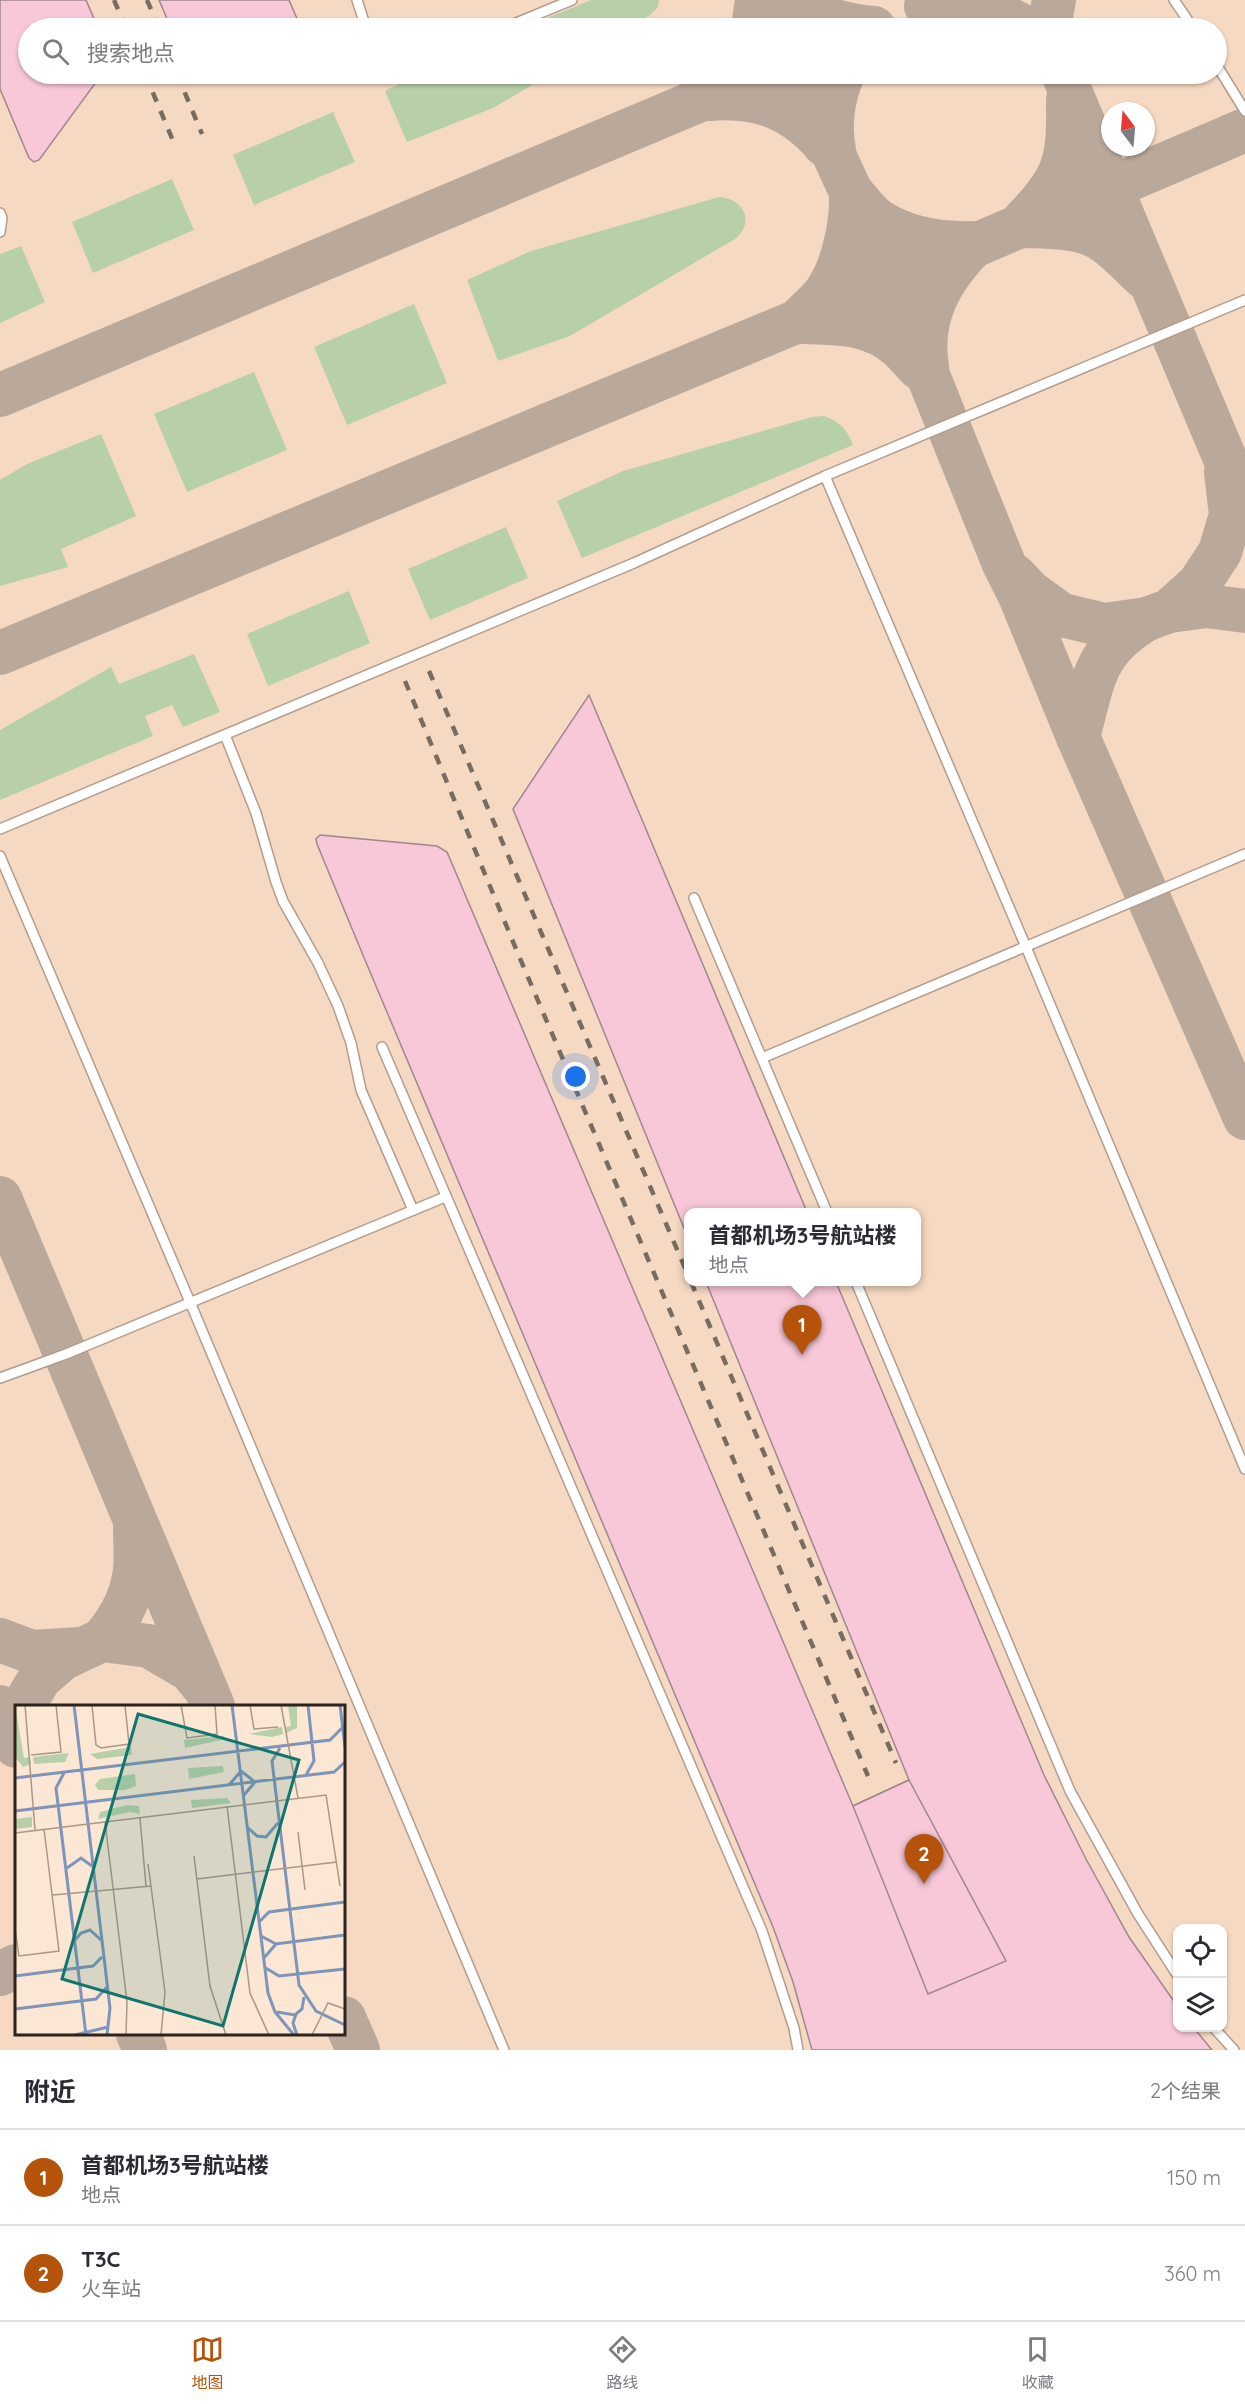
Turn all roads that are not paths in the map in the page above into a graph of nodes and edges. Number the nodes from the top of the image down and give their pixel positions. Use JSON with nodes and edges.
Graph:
{"nodes":[{"id":1,"x":357,"y":0,"type":"edge"},
{"id":2,"x":572,"y":0,"type":"edge"},
{"id":3,"x":1174,"y":0,"type":"edge"},
{"id":4,"x":363,"y":18,"type":"edge"},
{"id":5,"x":528,"y":18,"type":"edge"},
{"id":6,"x":1186,"y":18,"type":"edge"},
{"id":7,"x":1227,"y":82,"type":"edge"},
{"id":8,"x":1245,"y":111,"type":"edge"},
{"id":9,"x":0,"y":213,"type":"edge"},
{"id":10,"x":0,"y":232,"type":"edge"},
{"id":11,"x":1245,"y":300,"type":"edge"},
{"id":12,"x":825,"y":476,"type":"junction"},
{"id":13,"x":225,"y":735,"type":"junction"},
{"id":14,"x":0,"y":829,"type":"edge"},
{"id":15,"x":1245,"y":854,"type":"edge"},
{"id":16,"x":0,"y":856,"type":"edge"},
{"id":17,"x":694,"y":898,"type":"dead end"},
{"id":18,"x":1026,"y":947,"type":"junction"},
{"id":19,"x":382,"y":1047,"type":"dead end"},
{"id":20,"x":762,"y":1058,"type":"junction"},
{"id":21,"x":445,"y":1197,"type":"junction"},
{"id":22,"x":825,"y":1208,"type":"edge"},
{"id":23,"x":413,"y":1210,"type":"junction"},
{"id":24,"x":858,"y":1286,"type":"edge"},
{"id":25,"x":190,"y":1302,"type":"junction"},
{"id":26,"x":0,"y":1378,"type":"edge"},
{"id":27,"x":1245,"y":1469,"type":"edge"},
{"id":28,"x":1173,"y":1968,"type":"edge"},
{"id":29,"x":1218,"y":2032,"type":"edge"},
{"id":30,"x":504,"y":2050,"type":"edge"},
{"id":31,"x":798,"y":2050,"type":"edge"},
{"id":32,"x":1234,"y":2050,"type":"edge"}],
"edges":[{"from":1,"to":4,"type":"lane"},
{"from":2,"to":5,"type":"lane"},
{"from":3,"to":6,"type":"lane"},
{"from":7,"to":8,"type":"lane"},
{"from":9,"to":10,"type":"lane"},
{"from":11,"to":12,"type":"lane"},
{"from":12,"to":13,"type":"lane"},
{"from":12,"to":18,"type":"lane"},
{"from":13,"to":14,"type":"lane"},
{"from":13,"to":23,"type":"lane"},
{"from":15,"to":18,"type":"lane"},
{"from":16,"to":25,"type":"lane"},
{"from":17,"to":20,"type":"lane"},
{"from":18,"to":20,"type":"lane"},
{"from":18,"to":27,"type":"lane"},
{"from":19,"to":21,"type":"lane"},
{"from":20,"to":22,"type":"lane"},
{"from":21,"to":23,"type":"lane"},
{"from":21,"to":31,"type":"lane"},
{"from":23,"to":25,"type":"lane"},
{"from":24,"to":28,"type":"lane"},
{"from":25,"to":26,"type":"lane"},
{"from":25,"to":30,"type":"lane"},
{"from":29,"to":32,"type":"lane"}]}
